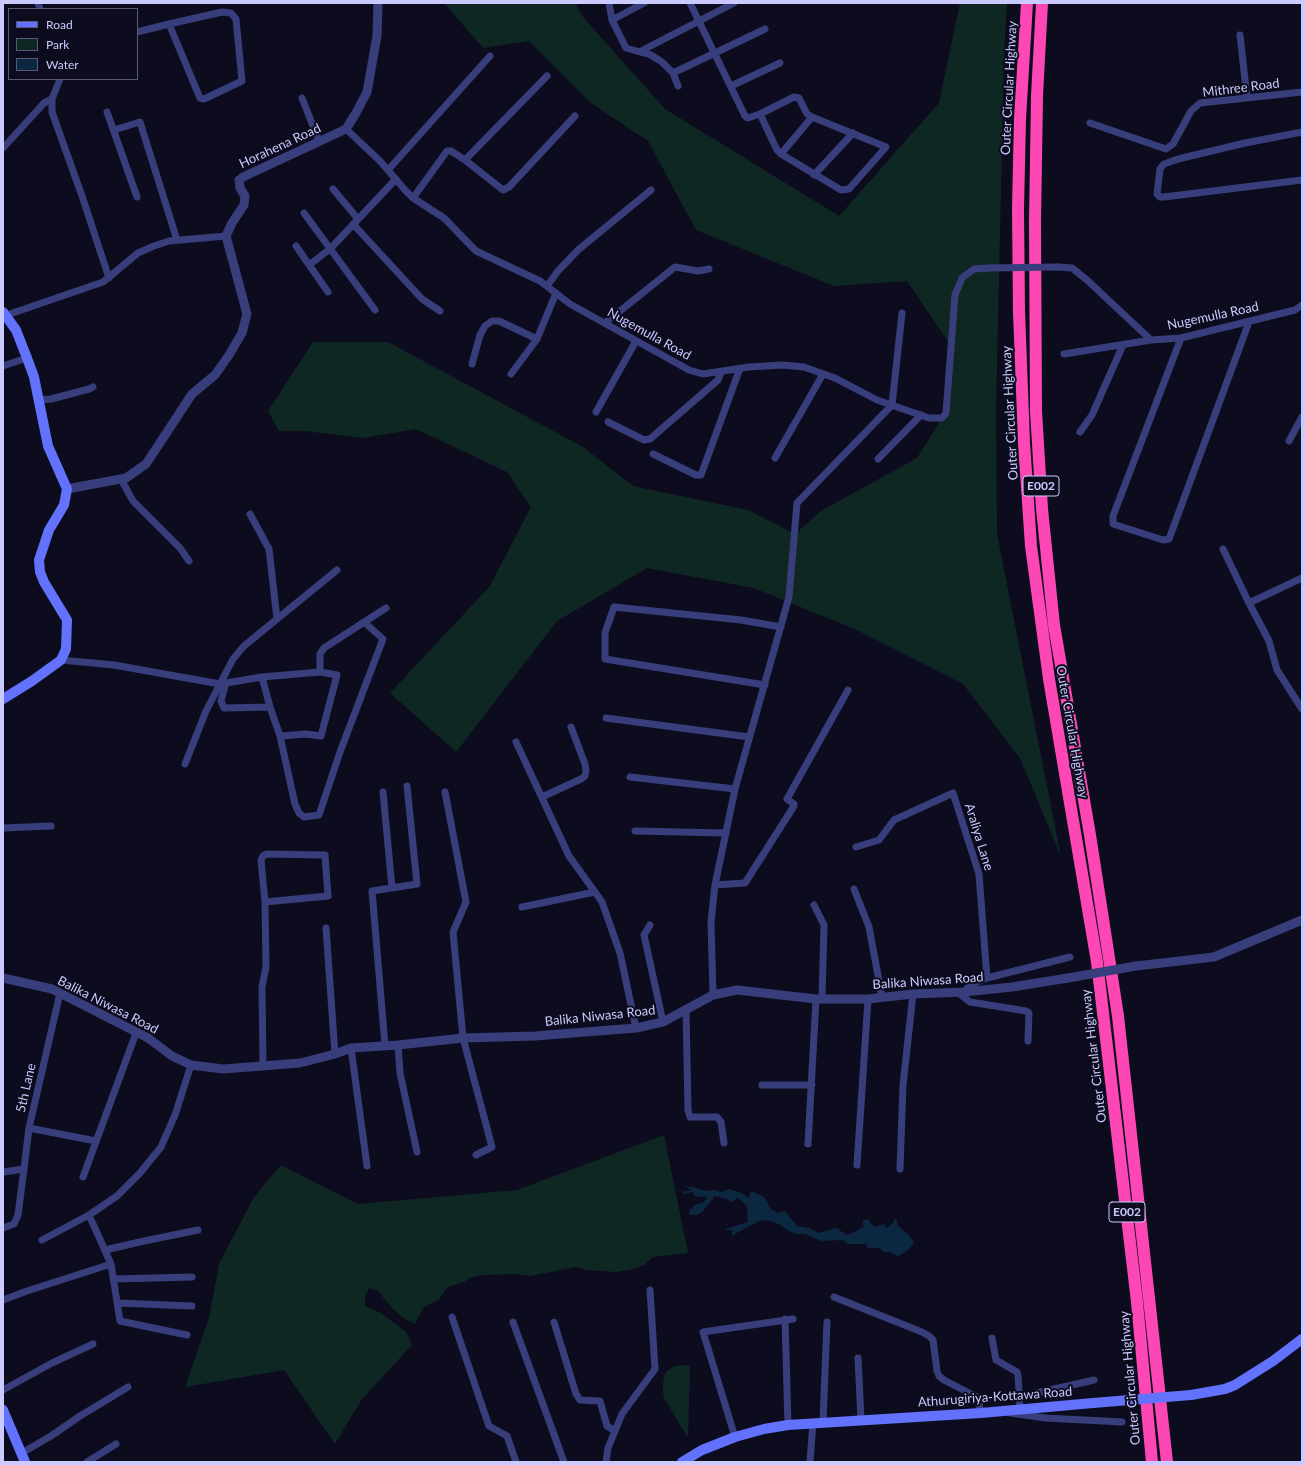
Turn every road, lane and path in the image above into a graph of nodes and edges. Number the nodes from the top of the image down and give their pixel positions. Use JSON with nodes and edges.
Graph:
{"nodes":[{"id":1,"x":378,"y":3,"type":"edge"},
{"id":2,"x":610,"y":3,"type":"edge"},
{"id":3,"x":644,"y":3,"type":"edge"},
{"id":4,"x":690,"y":3,"type":"edge"},
{"id":5,"x":734,"y":3,"type":"edge"},
{"id":6,"x":1027,"y":3,"type":"edge"},
{"id":7,"x":1042,"y":3,"type":"edge"},
{"id":8,"x":612,"y":20,"type":"junction"},
{"id":9,"x":699,"y":21,"type":"junction"},
{"id":10,"x":169,"y":24,"type":"junction"},
{"id":11,"x":765,"y":29,"type":"dead end"},
{"id":12,"x":138,"y":32,"type":"edge"},
{"id":13,"x":1240,"y":34,"type":"dead end"},
{"id":14,"x":641,"y":51,"type":"junction"},
{"id":15,"x":714,"y":53,"type":"junction"},
{"id":16,"x":490,"y":56,"type":"dead end"},
{"id":17,"x":780,"y":63,"type":"dead end"},
{"id":18,"x":672,"y":73,"type":"junction"},
{"id":19,"x":547,"y":76,"type":"dead end"},
{"id":20,"x":60,"y":80,"type":"edge"},
{"id":21,"x":678,"y":86,"type":"dead end"},
{"id":22,"x":731,"y":86,"type":"junction"},
{"id":23,"x":1302,"y":92,"type":"edge"},
{"id":24,"x":302,"y":98,"type":"dead end"},
{"id":25,"x":1247,"y":98,"type":"junction"},
{"id":26,"x":52,"y":99,"type":"junction"},
{"id":27,"x":108,"y":112,"type":"dead end"},
{"id":28,"x":760,"y":114,"type":"junction"},
{"id":29,"x":575,"y":116,"type":"dead end"},
{"id":30,"x":812,"y":117,"type":"junction"},
{"id":31,"x":1090,"y":124,"type":"dead end"},
{"id":32,"x":346,"y":129,"type":"junction"},
{"id":33,"x":114,"y":130,"type":"junction"},
{"id":34,"x":1302,"y":132,"type":"edge"},
{"id":35,"x":853,"y":133,"type":"junction"},
{"id":36,"x":319,"y":141,"type":"junction"},
{"id":37,"x":3,"y":148,"type":"edge"},
{"id":38,"x":781,"y":154,"type":"junction"},
{"id":39,"x":465,"y":160,"type":"junction"},
{"id":40,"x":388,"y":170,"type":"junction"},
{"id":41,"x":814,"y":175,"type":"junction"},
{"id":42,"x":396,"y":179,"type":"junction"},
{"id":43,"x":1302,"y":180,"type":"edge"},
{"id":44,"x":333,"y":189,"type":"dead end"},
{"id":45,"x":651,"y":190,"type":"dead end"},
{"id":46,"x":137,"y":197,"type":"dead end"},
{"id":47,"x":413,"y":198,"type":"junction"},
{"id":48,"x":304,"y":213,"type":"dead end"},
{"id":49,"x":356,"y":222,"type":"junction"},
{"id":50,"x":226,"y":236,"type":"junction"},
{"id":51,"x":177,"y":240,"type":"junction"},
{"id":52,"x":296,"y":246,"type":"dead end"},
{"id":53,"x":330,"y":249,"type":"junction"},
{"id":54,"x":309,"y":265,"type":"junction"},
{"id":55,"x":709,"y":269,"type":"dead end"},
{"id":56,"x":108,"y":278,"type":"junction"},
{"id":57,"x":547,"y":286,"type":"junction"},
{"id":58,"x":328,"y":292,"type":"dead end"},
{"id":59,"x":556,"y":293,"type":"junction"},
{"id":60,"x":1302,"y":305,"type":"edge"},
{"id":61,"x":375,"y":310,"type":"dead end"},
{"id":62,"x":440,"y":311,"type":"dead end"},
{"id":63,"x":902,"y":313,"type":"dead end"},
{"id":64,"x":5,"y":314,"type":"edge"},
{"id":65,"x":1249,"y":322,"type":"junction"},
{"id":66,"x":605,"y":323,"type":"junction"},
{"id":67,"x":1181,"y":338,"type":"junction"},
{"id":68,"x":537,"y":339,"type":"junction"},
{"id":69,"x":1151,"y":340,"type":"junction"},
{"id":70,"x":636,"y":341,"type":"junction"},
{"id":71,"x":1123,"y":345,"type":"junction"},
{"id":72,"x":1064,"y":354,"type":"dead end"},
{"id":73,"x":27,"y":358,"type":"junction"},
{"id":74,"x":472,"y":364,"type":"dead end"},
{"id":75,"x":3,"y":366,"type":"edge"},
{"id":76,"x":740,"y":368,"type":"junction"},
{"id":77,"x":721,"y":372,"type":"junction"},
{"id":78,"x":511,"y":374,"type":"dead end"},
{"id":79,"x":823,"y":374,"type":"junction"},
{"id":80,"x":93,"y":387,"type":"dead end"},
{"id":81,"x":38,"y":400,"type":"junction"},
{"id":82,"x":892,"y":405,"type":"junction"},
{"id":83,"x":596,"y":412,"type":"dead end"},
{"id":84,"x":921,"y":415,"type":"junction"},
{"id":85,"x":1302,"y":416,"type":"edge"},
{"id":86,"x":608,"y":422,"type":"dead end"},
{"id":87,"x":1080,"y":432,"type":"dead end"},
{"id":88,"x":1289,"y":441,"type":"dead end"},
{"id":89,"x":653,"y":454,"type":"dead end"},
{"id":90,"x":775,"y":458,"type":"dead end"},
{"id":91,"x":878,"y":459,"type":"dead end"},
{"id":92,"x":121,"y":479,"type":"junction"},
{"id":93,"x":67,"y":489,"type":"junction"},
{"id":94,"x":250,"y":514,"type":"dead end"},
{"id":95,"x":1223,"y":549,"type":"dead end"},
{"id":96,"x":188,"y":561,"type":"dead end"},
{"id":97,"x":338,"y":570,"type":"dead end"},
{"id":98,"x":1302,"y":578,"type":"edge"},
{"id":99,"x":1249,"y":603,"type":"junction"},
{"id":100,"x":386,"y":608,"type":"dead end"},
{"id":101,"x":277,"y":619,"type":"junction"},
{"id":102,"x":364,"y":622,"type":"junction"},
{"id":103,"x":781,"y":627,"type":"junction"},
{"id":104,"x":61,"y":660,"type":"junction"},
{"id":105,"x":320,"y":672,"type":"junction"},
{"id":106,"x":262,"y":678,"type":"junction"},
{"id":107,"x":223,"y":684,"type":"junction"},
{"id":108,"x":765,"y":685,"type":"junction"},
{"id":109,"x":848,"y":690,"type":"dead end"},
{"id":110,"x":3,"y":699,"type":"edge"},
{"id":111,"x":270,"y":707,"type":"junction"},
{"id":112,"x":1302,"y":709,"type":"edge"},
{"id":113,"x":606,"y":718,"type":"dead end"},
{"id":114,"x":571,"y":727,"type":"dead end"},
{"id":115,"x":280,"y":736,"type":"junction"},
{"id":116,"x":750,"y":737,"type":"junction"},
{"id":117,"x":516,"y":742,"type":"dead end"},
{"id":118,"x":184,"y":764,"type":"dead end"},
{"id":119,"x":630,"y":777,"type":"dead end"},
{"id":120,"x":407,"y":786,"type":"dead end"},
{"id":121,"x":735,"y":789,"type":"junction"},
{"id":122,"x":383,"y":792,"type":"dead end"},
{"id":123,"x":445,"y":792,"type":"dead end"},
{"id":124,"x":542,"y":797,"type":"junction"},
{"id":125,"x":51,"y":826,"type":"dead end"},
{"id":126,"x":3,"y":828,"type":"edge"},
{"id":127,"x":635,"y":831,"type":"dead end"},
{"id":128,"x":725,"y":833,"type":"junction"},
{"id":129,"x":856,"y":847,"type":"dead end"},
{"id":130,"x":715,"y":885,"type":"junction"},
{"id":131,"x":392,"y":888,"type":"junction"},
{"id":132,"x":854,"y":889,"type":"dead end"},
{"id":133,"x":596,"y":892,"type":"junction"},
{"id":134,"x":265,"y":902,"type":"junction"},
{"id":135,"x":814,"y":905,"type":"dead end"},
{"id":136,"x":522,"y":907,"type":"dead end"},
{"id":137,"x":1302,"y":920,"type":"edge"},
{"id":138,"x":650,"y":924,"type":"dead end"},
{"id":139,"x":326,"y":928,"type":"dead end"},
{"id":140,"x":1070,"y":957,"type":"dead end"},
{"id":141,"x":3,"y":978,"type":"edge"},
{"id":142,"x":987,"y":978,"type":"junction"},
{"id":143,"x":960,"y":992,"type":"junction"},
{"id":144,"x":60,"y":993,"type":"junction"},
{"id":145,"x":713,"y":994,"type":"junction"},
{"id":146,"x":913,"y":994,"type":"junction"},
{"id":147,"x":882,"y":997,"type":"junction"},
{"id":148,"x":868,"y":998,"type":"junction"},
{"id":149,"x":819,"y":999,"type":"junction"},
{"id":150,"x":686,"y":1010,"type":"junction"},
{"id":151,"x":663,"y":1022,"type":"junction"},
{"id":152,"x":636,"y":1028,"type":"junction"},
{"id":153,"x":136,"y":1033,"type":"junction"},
{"id":154,"x":462,"y":1038,"type":"junction"},
{"id":155,"x":1028,"y":1042,"type":"dead end"},
{"id":156,"x":385,"y":1045,"type":"junction"},
{"id":157,"x":398,"y":1045,"type":"junction"},
{"id":158,"x":352,"y":1048,"type":"junction"},
{"id":159,"x":335,"y":1054,"type":"junction"},
{"id":160,"x":191,"y":1065,"type":"junction"},
{"id":161,"x":263,"y":1066,"type":"junction"},
{"id":162,"x":762,"y":1085,"type":"dead end"},
{"id":163,"x":812,"y":1085,"type":"junction"},
{"id":164,"x":29,"y":1128,"type":"junction"},
{"id":165,"x":96,"y":1141,"type":"junction"},
{"id":166,"x":724,"y":1143,"type":"dead end"},
{"id":167,"x":808,"y":1144,"type":"dead end"},
{"id":168,"x":417,"y":1152,"type":"dead end"},
{"id":169,"x":476,"y":1155,"type":"dead end"},
{"id":170,"x":857,"y":1165,"type":"dead end"},
{"id":171,"x":367,"y":1166,"type":"dead end"},
{"id":172,"x":24,"y":1169,"type":"junction"},
{"id":173,"x":900,"y":1169,"type":"dead end"},
{"id":174,"x":3,"y":1172,"type":"edge"},
{"id":175,"x":83,"y":1177,"type":"dead end"},
{"id":176,"x":89,"y":1215,"type":"junction"},
{"id":177,"x":3,"y":1228,"type":"edge"},
{"id":178,"x":198,"y":1230,"type":"dead end"},
{"id":179,"x":42,"y":1240,"type":"dead end"},
{"id":180,"x":105,"y":1250,"type":"junction"},
{"id":181,"x":111,"y":1264,"type":"junction"},
{"id":182,"x":192,"y":1277,"type":"dead end"},
{"id":183,"x":113,"y":1279,"type":"junction"},
{"id":184,"x":650,"y":1290,"type":"dead end"},
{"id":185,"x":834,"y":1297,"type":"dead end"},
{"id":186,"x":3,"y":1300,"type":"edge"},
{"id":187,"x":118,"y":1303,"type":"junction"},
{"id":188,"x":192,"y":1306,"type":"dead end"},
{"id":189,"x":452,"y":1317,"type":"dead end"},
{"id":190,"x":785,"y":1319,"type":"junction"},
{"id":191,"x":793,"y":1319,"type":"dead end"},
{"id":192,"x":513,"y":1322,"type":"dead end"},
{"id":193,"x":554,"y":1322,"type":"dead end"},
{"id":194,"x":827,"y":1322,"type":"dead end"},
{"id":195,"x":187,"y":1335,"type":"dead end"},
{"id":196,"x":992,"y":1338,"type":"dead end"},
{"id":197,"x":1302,"y":1339,"type":"edge"},
{"id":198,"x":93,"y":1344,"type":"dead end"},
{"id":199,"x":858,"y":1358,"type":"dead end"},
{"id":200,"x":1094,"y":1380,"type":"dead end"},
{"id":201,"x":128,"y":1387,"type":"dead end"},
{"id":202,"x":3,"y":1390,"type":"edge"},
{"id":203,"x":1019,"y":1397,"type":"junction"},
{"id":204,"x":1020,"y":1409,"type":"junction"},
{"id":205,"x":3,"y":1410,"type":"edge"},
{"id":206,"x":996,"y":1411,"type":"junction"},
{"id":207,"x":981,"y":1413,"type":"junction"},
{"id":208,"x":861,"y":1419,"type":"junction"},
{"id":209,"x":818,"y":1422,"type":"junction"},
{"id":210,"x":1122,"y":1422,"type":"dead end"},
{"id":211,"x":788,"y":1425,"type":"junction"},
{"id":212,"x":615,"y":1431,"type":"junction"},
{"id":213,"x":734,"y":1437,"type":"junction"},
{"id":214,"x":116,"y":1444,"type":"dead end"},
{"id":215,"x":24,"y":1457,"type":"edge"},
{"id":216,"x":87,"y":1462,"type":"edge"},
{"id":217,"x":516,"y":1462,"type":"edge"},
{"id":218,"x":564,"y":1462,"type":"edge"},
{"id":219,"x":606,"y":1462,"type":"edge"},
{"id":220,"x":682,"y":1462,"type":"edge"},
{"id":221,"x":810,"y":1462,"type":"edge"},
{"id":222,"x":1152,"y":1462,"type":"edge"},
{"id":223,"x":1167,"y":1462,"type":"edge"}],
"edges":[{"from":1,"to":32,"type":"street"},
{"from":2,"to":8,"type":"street"},
{"from":3,"to":8,"type":"street"},
{"from":4,"to":9,"type":"street"},
{"from":5,"to":9,"type":"street"},
{"from":6,"to":222,"type":"highway","name":"Outer Circular Highway","number":"E002"},
{"from":7,"to":223,"type":"highway","name":"Outer Circular Highway","number":"E002"},
{"from":8,"to":14,"type":"street"},
{"from":9,"to":14,"type":"street"},
{"from":9,"to":15,"type":"street"},
{"from":10,"to":10,"type":"street"},
{"from":10,"to":12,"type":"street"},
{"from":11,"to":15,"type":"street"},
{"from":13,"to":25,"type":"street"},
{"from":14,"to":18,"type":"street"},
{"from":15,"to":18,"type":"street"},
{"from":15,"to":22,"type":"street"},
{"from":16,"to":40,"type":"street"},
{"from":17,"to":22,"type":"street"},
{"from":18,"to":21,"type":"street"},
{"from":19,"to":39,"type":"street"},
{"from":20,"to":26,"type":"street"},
{"from":22,"to":28,"type":"street"},
{"from":23,"to":25,"type":"street","name":"Mithree Road"},
{"from":24,"to":36,"type":"street"},
{"from":25,"to":31,"type":"street","name":"Mithree Road"},
{"from":26,"to":37,"type":"street"},
{"from":26,"to":56,"type":"street"},
{"from":27,"to":33,"type":"street"},
{"from":28,"to":30,"type":"street"},
{"from":28,"to":38,"type":"street"},
{"from":29,"to":39,"type":"street"},
{"from":30,"to":35,"type":"street"},
{"from":30,"to":38,"type":"street"},
{"from":32,"to":36,"type":"street","name":"Horahena Road"},
{"from":32,"to":40,"type":"street","name":"Nugemulla Road"},
{"from":33,"to":46,"type":"street"},
{"from":33,"to":51,"type":"street"},
{"from":34,"to":43,"type":"street"},
{"from":35,"to":41,"type":"street"},
{"from":35,"to":41,"type":"street"},
{"from":36,"to":50,"type":"street","name":"Horahena Road"},
{"from":38,"to":41,"type":"street"},
{"from":39,"to":47,"type":"street"},
{"from":40,"to":42,"type":"street","name":"Nugemulla Road"},
{"from":42,"to":47,"type":"street","name":"Nugemulla Road"},
{"from":42,"to":49,"type":"street"},
{"from":44,"to":49,"type":"street"},
{"from":45,"to":57,"type":"street"},
{"from":47,"to":57,"type":"street","name":"Nugemulla Road"},
{"from":48,"to":53,"type":"street"},
{"from":49,"to":53,"type":"street"},
{"from":49,"to":62,"type":"street"},
{"from":50,"to":51,"type":"street"},
{"from":50,"to":92,"type":"street"},
{"from":51,"to":56,"type":"street"},
{"from":52,"to":54,"type":"street"},
{"from":53,"to":54,"type":"street"},
{"from":53,"to":61,"type":"street"},
{"from":54,"to":58,"type":"street"},
{"from":55,"to":66,"type":"street"},
{"from":56,"to":64,"type":"street"},
{"from":57,"to":59,"type":"street","name":"Nugemulla Road"},
{"from":59,"to":66,"type":"street","name":"Nugemulla Road"},
{"from":59,"to":68,"type":"street"},
{"from":60,"to":65,"type":"street","name":"Nugemulla Road"},
{"from":63,"to":82,"type":"street"},
{"from":64,"to":73,"type":"main road"},
{"from":65,"to":67,"type":"street","name":"Nugemulla Road"},
{"from":65,"to":67,"type":"street"},
{"from":66,"to":70,"type":"street","name":"Nugemulla Road"},
{"from":67,"to":69,"type":"street","name":"Nugemulla Road"},
{"from":68,"to":74,"type":"street"},
{"from":68,"to":78,"type":"street"},
{"from":69,"to":71,"type":"street"},
{"from":69,"to":84,"type":"street","name":"Nugemulla Road","bridge":true},
{"from":70,"to":77,"type":"street","name":"Nugemulla Road"},
{"from":70,"to":83,"type":"street"},
{"from":71,"to":72,"type":"street"},
{"from":71,"to":87,"type":"street"},
{"from":73,"to":75,"type":"street"},
{"from":73,"to":81,"type":"main road"},
{"from":76,"to":77,"type":"street","name":"Nugemulla Road"},
{"from":76,"to":79,"type":"street","name":"Nugemulla Road"},
{"from":76,"to":89,"type":"street"},
{"from":77,"to":86,"type":"street"},
{"from":79,"to":82,"type":"street","name":"Nugemulla Road"},
{"from":79,"to":90,"type":"street"},
{"from":80,"to":81,"type":"street"},
{"from":81,"to":93,"type":"main road"},
{"from":82,"to":84,"type":"street","name":"Nugemulla Road"},
{"from":82,"to":103,"type":"street"},
{"from":84,"to":91,"type":"street"},
{"from":85,"to":88,"type":"street"},
{"from":92,"to":93,"type":"street"},
{"from":92,"to":96,"type":"street"},
{"from":93,"to":104,"type":"main road"},
{"from":94,"to":101,"type":"street"},
{"from":95,"to":99,"type":"street"},
{"from":97,"to":101,"type":"street"},
{"from":98,"to":99,"type":"street"},
{"from":99,"to":112,"type":"street"},
{"from":100,"to":102,"type":"street"},
{"from":101,"to":107,"type":"street"},
{"from":102,"to":105,"type":"street"},
{"from":102,"to":115,"type":"street"},
{"from":103,"to":108,"type":"street"},
{"from":103,"to":108,"type":"street"},
{"from":104,"to":107,"type":"street"},
{"from":104,"to":110,"type":"main road"},
{"from":105,"to":106,"type":"street"},
{"from":105,"to":115,"type":"street"},
{"from":106,"to":107,"type":"street"},
{"from":106,"to":111,"type":"street"},
{"from":107,"to":111,"type":"street"},
{"from":107,"to":118,"type":"street"},
{"from":108,"to":116,"type":"street"},
{"from":109,"to":130,"type":"street"},
{"from":111,"to":115,"type":"street"},
{"from":113,"to":116,"type":"street"},
{"from":114,"to":124,"type":"street"},
{"from":116,"to":121,"type":"street"},
{"from":117,"to":124,"type":"street"},
{"from":119,"to":121,"type":"street"},
{"from":120,"to":131,"type":"street"},
{"from":121,"to":128,"type":"street"},
{"from":122,"to":131,"type":"street"},
{"from":123,"to":154,"type":"street"},
{"from":124,"to":133,"type":"street"},
{"from":125,"to":126,"type":"street"},
{"from":127,"to":128,"type":"street"},
{"from":128,"to":130,"type":"street"},
{"from":129,"to":142,"type":"street","name":"Araliya Lane"},
{"from":130,"to":145,"type":"street"},
{"from":131,"to":156,"type":"street"},
{"from":132,"to":147,"type":"street"},
{"from":133,"to":136,"type":"street"},
{"from":133,"to":152,"type":"street"},
{"from":134,"to":134,"type":"street"},
{"from":134,"to":161,"type":"street"},
{"from":135,"to":149,"type":"street"},
{"from":137,"to":143,"type":"street","name":"Balika Niwasa Road","bridge":true},
{"from":138,"to":151,"type":"street"},
{"from":139,"to":159,"type":"street"},
{"from":140,"to":142,"type":"street"},
{"from":141,"to":144,"type":"street","name":"Balika Niwasa Road"},
{"from":142,"to":143,"type":"street"},
{"from":143,"to":146,"type":"street","name":"Balika Niwasa Road"},
{"from":143,"to":155,"type":"street"},
{"from":144,"to":153,"type":"street","name":"Balika Niwasa Road"},
{"from":144,"to":164,"type":"street","name":"5th Lane"},
{"from":145,"to":149,"type":"street","name":"Balika Niwasa Road"},
{"from":145,"to":150,"type":"street","name":"Balika Niwasa Road"},
{"from":146,"to":147,"type":"street","name":"Balika Niwasa Road"},
{"from":146,"to":173,"type":"street"},
{"from":147,"to":148,"type":"street","name":"Balika Niwasa Road"},
{"from":148,"to":149,"type":"street","name":"Balika Niwasa Road"},
{"from":148,"to":170,"type":"street"},
{"from":149,"to":163,"type":"street"},
{"from":150,"to":151,"type":"street","name":"Balika Niwasa Road"},
{"from":150,"to":166,"type":"street"},
{"from":151,"to":152,"type":"street","name":"Balika Niwasa Road"},
{"from":152,"to":154,"type":"street","name":"Balika Niwasa Road"},
{"from":153,"to":160,"type":"street","name":"Balika Niwasa Road"},
{"from":153,"to":165,"type":"street"},
{"from":154,"to":157,"type":"street","name":"Balika Niwasa Road"},
{"from":154,"to":169,"type":"street"},
{"from":156,"to":157,"type":"street","name":"Balika Niwasa Road"},
{"from":156,"to":158,"type":"street","name":"Balika Niwasa Road"},
{"from":157,"to":168,"type":"street"},
{"from":158,"to":159,"type":"street","name":"Balika Niwasa Road"},
{"from":158,"to":171,"type":"street"},
{"from":159,"to":161,"type":"street","name":"Balika Niwasa Road"},
{"from":160,"to":161,"type":"street","name":"Balika Niwasa Road"},
{"from":160,"to":176,"type":"street"},
{"from":162,"to":163,"type":"street"},
{"from":163,"to":167,"type":"street"},
{"from":164,"to":165,"type":"street"},
{"from":164,"to":172,"type":"street","name":"5th Lane"},
{"from":165,"to":175,"type":"street"},
{"from":172,"to":174,"type":"street"},
{"from":172,"to":177,"type":"street","name":"5th Lane"},
{"from":176,"to":179,"type":"street"},
{"from":176,"to":180,"type":"street"},
{"from":178,"to":180,"type":"street"},
{"from":180,"to":181,"type":"street"},
{"from":181,"to":183,"type":"street"},
{"from":181,"to":186,"type":"street"},
{"from":182,"to":183,"type":"street"},
{"from":183,"to":187,"type":"street"},
{"from":184,"to":212,"type":"street"},
{"from":185,"to":207,"type":"street"},
{"from":187,"to":188,"type":"street"},
{"from":187,"to":195,"type":"street"},
{"from":189,"to":217,"type":"street"},
{"from":190,"to":191,"type":"street"},
{"from":190,"to":211,"type":"street"},
{"from":190,"to":213,"type":"street"},
{"from":192,"to":218,"type":"street"},
{"from":193,"to":212,"type":"street"},
{"from":194,"to":209,"type":"street"},
{"from":196,"to":203,"type":"street"},
{"from":197,"to":204,"type":"main road","name":"Athurugiriya-Kottawa Road","bridge":true},
{"from":198,"to":202,"type":"street"},
{"from":199,"to":208,"type":"street"},
{"from":200,"to":203,"type":"street"},
{"from":201,"to":215,"type":"street"},
{"from":203,"to":204,"type":"street"},
{"from":204,"to":206,"type":"main road","name":"Athurugiriya-Kottawa Road"},
{"from":205,"to":215,"type":"main road"},
{"from":206,"to":207,"type":"main road","name":"Athurugiriya-Kottawa Road"},
{"from":206,"to":210,"type":"street"},
{"from":207,"to":208,"type":"main road","name":"Athurugiriya-Kottawa Road"},
{"from":208,"to":209,"type":"main road","name":"Athurugiriya-Kottawa Road"},
{"from":209,"to":211,"type":"main road","name":"Athurugiriya-Kottawa Road"},
{"from":209,"to":221,"type":"street"},
{"from":211,"to":213,"type":"main road","name":"Athurugiriya-Kottawa Road"},
{"from":212,"to":219,"type":"street"},
{"from":213,"to":220,"type":"main road","name":"Athurugiriya-Kottawa Road"},
{"from":214,"to":216,"type":"street"}]}
